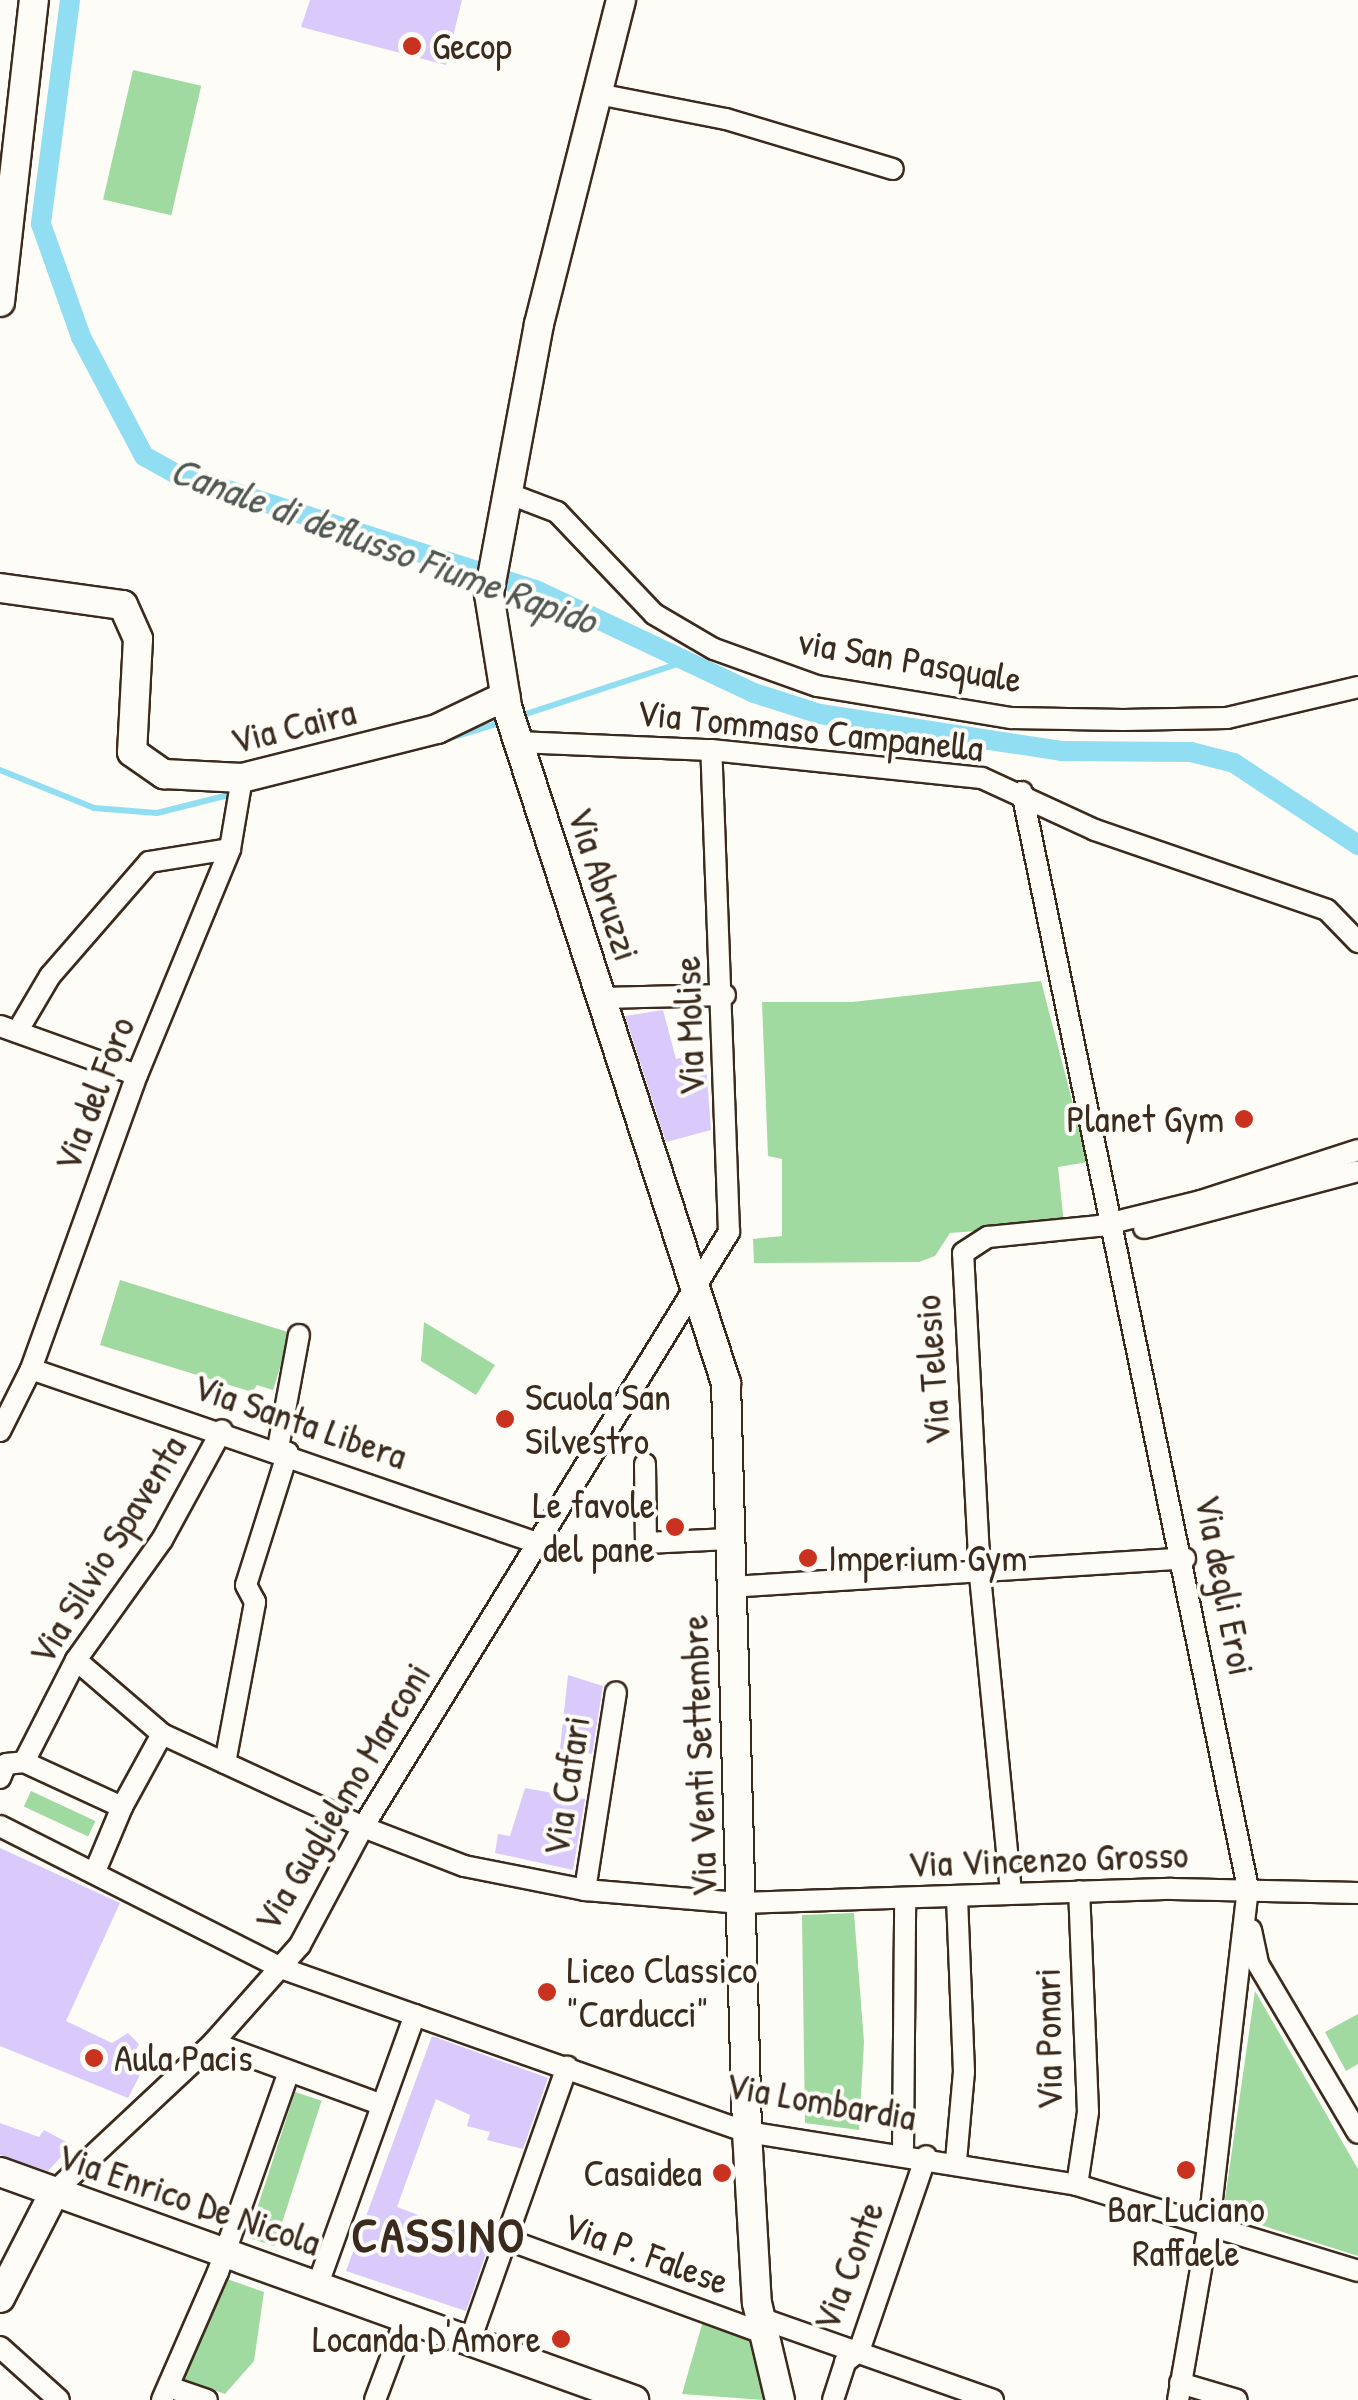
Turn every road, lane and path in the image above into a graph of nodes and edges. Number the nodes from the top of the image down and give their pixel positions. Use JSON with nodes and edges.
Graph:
{"nodes":[{"id":1,"x":34,"y":0,"type":"edge"},
{"id":2,"x":621,"y":0,"type":"edge"},
{"id":3,"x":598,"y":94,"type":"junction"},
{"id":4,"x":893,"y":169,"type":"dead end"},
{"id":5,"x":0,"y":302,"type":"edge"},
{"id":6,"x":507,"y":493,"type":"junction"},
{"id":7,"x":0,"y":588,"type":"edge"},
{"id":8,"x":1358,"y":687,"type":"edge"},
{"id":9,"x":511,"y":718,"type":"junction"},
{"id":10,"x":711,"y":750,"type":"junction"},
{"id":11,"x":242,"y":778,"type":"junction"},
{"id":12,"x":1022,"y":792,"type":"junction"},
{"id":13,"x":230,"y":849,"type":"junction"},
{"id":14,"x":1358,"y":942,"type":"edge"},
{"id":15,"x":725,"y":996,"type":"junction"},
{"id":16,"x":602,"y":998,"type":"junction"},
{"id":17,"x":9,"y":1030,"type":"edge"},
{"id":18,"x":137,"y":1074,"type":"junction"},
{"id":19,"x":1355,"y":1166,"type":"edge"},
{"id":20,"x":1116,"y":1227,"type":"junction"},
{"id":21,"x":695,"y":1291,"type":"junction"},
{"id":22,"x":299,"y":1334,"type":"dead end"},
{"id":23,"x":31,"y":1369,"type":"junction"},
{"id":24,"x":222,"y":1430,"type":"junction"},
{"id":25,"x":0,"y":1431,"type":"edge"},
{"id":26,"x":283,"y":1450,"type":"junction"},
{"id":27,"x":645,"y":1464,"type":"dead end"},
{"id":28,"x":729,"y":1539,"type":"junction"},
{"id":29,"x":544,"y":1544,"type":"junction"},
{"id":30,"x":1185,"y":1558,"type":"junction"},
{"id":31,"x":980,"y":1576,"type":"junction"},
{"id":32,"x":730,"y":1586,"type":"junction"},
{"id":33,"x":76,"y":1660,"type":"junction"},
{"id":34,"x":616,"y":1692,"type":"dead end"},
{"id":35,"x":162,"y":1734,"type":"junction"},
{"id":36,"x":225,"y":1764,"type":"junction"},
{"id":37,"x":8,"y":1766,"type":"edge"},
{"id":38,"x":122,"y":1807,"type":"junction"},
{"id":39,"x":0,"y":1826,"type":"edge"},
{"id":40,"x":363,"y":1827,"type":"junction"},
{"id":41,"x":96,"y":1869,"type":"junction"},
{"id":42,"x":1248,"y":1888,"type":"junction"},
{"id":43,"x":585,"y":1890,"type":"junction"},
{"id":44,"x":1079,"y":1891,"type":"junction"},
{"id":45,"x":1011,"y":1892,"type":"junction"},
{"id":46,"x":1358,"y":1893,"type":"edge"},
{"id":47,"x":957,"y":1896,"type":"junction"},
{"id":48,"x":905,"y":1900,"type":"junction"},
{"id":49,"x":741,"y":1903,"type":"junction"},
{"id":50,"x":1245,"y":1960,"type":"junction"},
{"id":51,"x":281,"y":1968,"type":"junction"},
{"id":52,"x":415,"y":2015,"type":"junction"},
{"id":53,"x":213,"y":2043,"type":"junction"},
{"id":54,"x":566,"y":2067,"type":"junction"},
{"id":55,"x":289,"y":2071,"type":"junction"},
{"id":56,"x":382,"y":2105,"type":"junction"},
{"id":57,"x":747,"y":2132,"type":"junction"},
{"id":58,"x":1358,"y":2133,"type":"edge"},
{"id":59,"x":903,"y":2152,"type":"junction"},
{"id":60,"x":926,"y":2156,"type":"junction"},
{"id":61,"x":956,"y":2161,"type":"junction"},
{"id":62,"x":0,"y":2172,"type":"edge"},
{"id":63,"x":1077,"y":2185,"type":"junction"},
{"id":64,"x":55,"y":2191,"type":"junction"},
{"id":65,"x":1208,"y":2223,"type":"junction"},
{"id":66,"x":506,"y":2239,"type":"junction"},
{"id":67,"x":226,"y":2252,"type":"junction"},
{"id":68,"x":1358,"y":2270,"type":"edge"},
{"id":69,"x":318,"y":2284,"type":"junction"},
{"id":70,"x":0,"y":2298,"type":"edge"},
{"id":71,"x":406,"y":2315,"type":"junction"},
{"id":72,"x":762,"y":2326,"type":"junction"},
{"id":73,"x":471,"y":2338,"type":"junction"},
{"id":74,"x":0,"y":2347,"type":"edge"},
{"id":75,"x":859,"y":2351,"type":"junction"},
{"id":76,"x":1179,"y":2391,"type":"edge"},
{"id":77,"x":165,"y":2394,"type":"edge"},
{"id":78,"x":58,"y":2400,"type":"edge"},
{"id":79,"x":207,"y":2400,"type":"edge"},
{"id":80,"x":375,"y":2400,"type":"edge"},
{"id":81,"x":634,"y":2400,"type":"edge"},
{"id":82,"x":780,"y":2400,"type":"edge"},
{"id":83,"x":833,"y":2400,"type":"edge"},
{"id":84,"x":994,"y":2400,"type":"edge"},
{"id":85,"x":1237,"y":2400,"type":"edge"}],
"edges":[{"from":1,"to":5,"type":"main road"},
{"from":2,"to":3,"type":"main road","name":"Via Abruzzi"},
{"from":3,"to":4,"type":"street"},
{"from":3,"to":6,"type":"main road","name":"Via Abruzzi"},
{"from":6,"to":8,"type":"street","name":"via San Pasquale"},
{"from":6,"to":9,"type":"main road","name":"Via Abruzzi"},
{"from":7,"to":11,"type":"main road","name":"Via Caira"},
{"from":9,"to":10,"type":"street","name":"Via Tommaso Campanella"},
{"from":9,"to":11,"type":"main road","name":"Via Caira"},
{"from":9,"to":16,"type":"main road","name":"Via Abruzzi"},
{"from":10,"to":12,"type":"street","name":"Via Tommaso Campanella"},
{"from":10,"to":15,"type":"street","name":"Via Molise"},
{"from":11,"to":13,"type":"street","name":"Via del Foro"},
{"from":12,"to":14,"type":"street","name":"Via Tommaso Campanella"},
{"from":12,"to":20,"type":"street","name":"Via degli Eroi"},
{"from":13,"to":17,"type":"street"},
{"from":13,"to":18,"type":"street","name":"Via del Foro"},
{"from":15,"to":16,"type":"street"},
{"from":15,"to":21,"type":"street","name":"Via Molise"},
{"from":16,"to":21,"type":"main road","name":"Via Abruzzi"},
{"from":17,"to":18,"type":"street"},
{"from":18,"to":23,"type":"street","name":"Via del Foro"},
{"from":19,"to":20,"type":"street","name":"Via Telesio"},
{"from":20,"to":30,"type":"street","name":"Via degli Eroi"},
{"from":20,"to":31,"type":"street","name":"Via Telesio"},
{"from":21,"to":28,"type":"main road","name":"Via Venti Settembre"},
{"from":21,"to":29,"type":"street","name":"Via Guglielmo Marconi"},
{"from":22,"to":26,"type":"street"},
{"from":23,"to":24,"type":"street","name":"Via Santa Libera"},
{"from":23,"to":25,"type":"street","name":"Via del Foro"},
{"from":24,"to":26,"type":"street","name":"Via Santa Libera"},
{"from":24,"to":33,"type":"street","name":"Via Silvio Spaventa"},
{"from":26,"to":29,"type":"street","name":"Via Santa Libera"},
{"from":26,"to":36,"type":"street"},
{"from":27,"to":28,"type":"street"},
{"from":28,"to":32,"type":"main road","name":"Via Venti Settembre"},
{"from":29,"to":40,"type":"street","name":"Via Guglielmo Marconi"},
{"from":30,"to":31,"type":"street"},
{"from":30,"to":42,"type":"street","name":"Via degli Eroi"},
{"from":31,"to":32,"type":"street"},
{"from":31,"to":45,"type":"street","name":"Via Telesio"},
{"from":32,"to":49,"type":"main road","name":"Via Venti Settembre"},
{"from":33,"to":35,"type":"street","name":"Via Vincenzo Grosso"},
{"from":33,"to":37,"type":"street","name":"Via Silvio Spaventa"},
{"from":34,"to":43,"type":"street","name":"Via Cafari"},
{"from":35,"to":36,"type":"street","name":"Via Vincenzo Grosso"},
{"from":35,"to":38,"type":"street"},
{"from":36,"to":40,"type":"street","name":"Via Vincenzo Grosso"},
{"from":37,"to":38,"type":"street"},
{"from":38,"to":41,"type":"street"},
{"from":39,"to":41,"type":"street","name":"Via Lombardia"},
{"from":40,"to":43,"type":"street","name":"Via Vincenzo Grosso"},
{"from":40,"to":51,"type":"street","name":"Via Guglielmo Marconi"},
{"from":41,"to":51,"type":"street","name":"Via Lombardia"},
{"from":42,"to":44,"type":"street","name":"Via Vincenzo Grosso"},
{"from":42,"to":46,"type":"street","name":"Via Vincenzo Grosso"},
{"from":42,"to":50,"type":"street","name":"Via degli Eroi"},
{"from":43,"to":49,"type":"street","name":"Via Vincenzo Grosso"},
{"from":44,"to":45,"type":"street","name":"Via Vincenzo Grosso"},
{"from":44,"to":63,"type":"street","name":"Via Ponari"},
{"from":45,"to":47,"type":"street","name":"Via Vincenzo Grosso"},
{"from":47,"to":48,"type":"street","name":"Via Vincenzo Grosso"},
{"from":47,"to":61,"type":"street"},
{"from":48,"to":49,"type":"street","name":"Via Vincenzo Grosso"},
{"from":48,"to":59,"type":"street"},
{"from":49,"to":57,"type":"main road","name":"Via Venti Settembre"},
{"from":50,"to":58,"type":"street"},
{"from":50,"to":65,"type":"street"},
{"from":51,"to":52,"type":"street","name":"Via Lombardia"},
{"from":51,"to":53,"type":"street","name":"Via Guglielmo Marconi"},
{"from":52,"to":54,"type":"street","name":"Via Lombardia"},
{"from":52,"to":56,"type":"street"},
{"from":53,"to":55,"type":"street"},
{"from":53,"to":64,"type":"street","name":"Via Guglielmo Marconi"},
{"from":54,"to":57,"type":"street","name":"Via Lombardia"},
{"from":54,"to":66,"type":"street"},
{"from":55,"to":56,"type":"street"},
{"from":55,"to":67,"type":"street"},
{"from":56,"to":69,"type":"street"},
{"from":57,"to":59,"type":"street","name":"Via Lombardia"},
{"from":57,"to":72,"type":"main road","name":"Via Venti Settembre"},
{"from":59,"to":60,"type":"street","name":"Via Lombardia"},
{"from":60,"to":61,"type":"street","name":"Via Lombardia"},
{"from":60,"to":75,"type":"street","name":"Via Conte"},
{"from":61,"to":63,"type":"street","name":"Via Lombardia"},
{"from":62,"to":64,"type":"main road","name":"Via Enrico De Nicola"},
{"from":63,"to":65,"type":"street","name":"Via Lombardia"},
{"from":64,"to":67,"type":"main road","name":"Via Enrico De Nicola"},
{"from":64,"to":70,"type":"main road","name":"Via Guglielmo Marconi"},
{"from":65,"to":68,"type":"street","name":"Via Lombardia"},
{"from":65,"to":76,"type":"street"},
{"from":66,"to":72,"type":"street","name":"Via P. Falese"},
{"from":66,"to":73,"type":"street"},
{"from":67,"to":69,"type":"main road","name":"Via Enrico De Nicola"},
{"from":67,"to":77,"type":"street"},
{"from":69,"to":71,"type":"main road","name":"Via Enrico De Nicola"},
{"from":71,"to":73,"type":"main road","name":"Via Enrico De Nicola"},
{"from":71,"to":80,"type":"street"},
{"from":72,"to":75,"type":"street","name":"Via P. Falese"},
{"from":72,"to":82,"type":"main road","name":"Via Venti Settembre"},
{"from":73,"to":81,"type":"main road","name":"Via Enrico De Nicola"},
{"from":74,"to":78,"type":"street"},
{"from":75,"to":83,"type":"street","name":"Via Conte"},
{"from":75,"to":84,"type":"street","name":"Via P. Falese"},
{"from":76,"to":85,"type":"street"},
{"from":77,"to":79,"type":"street"}]}
